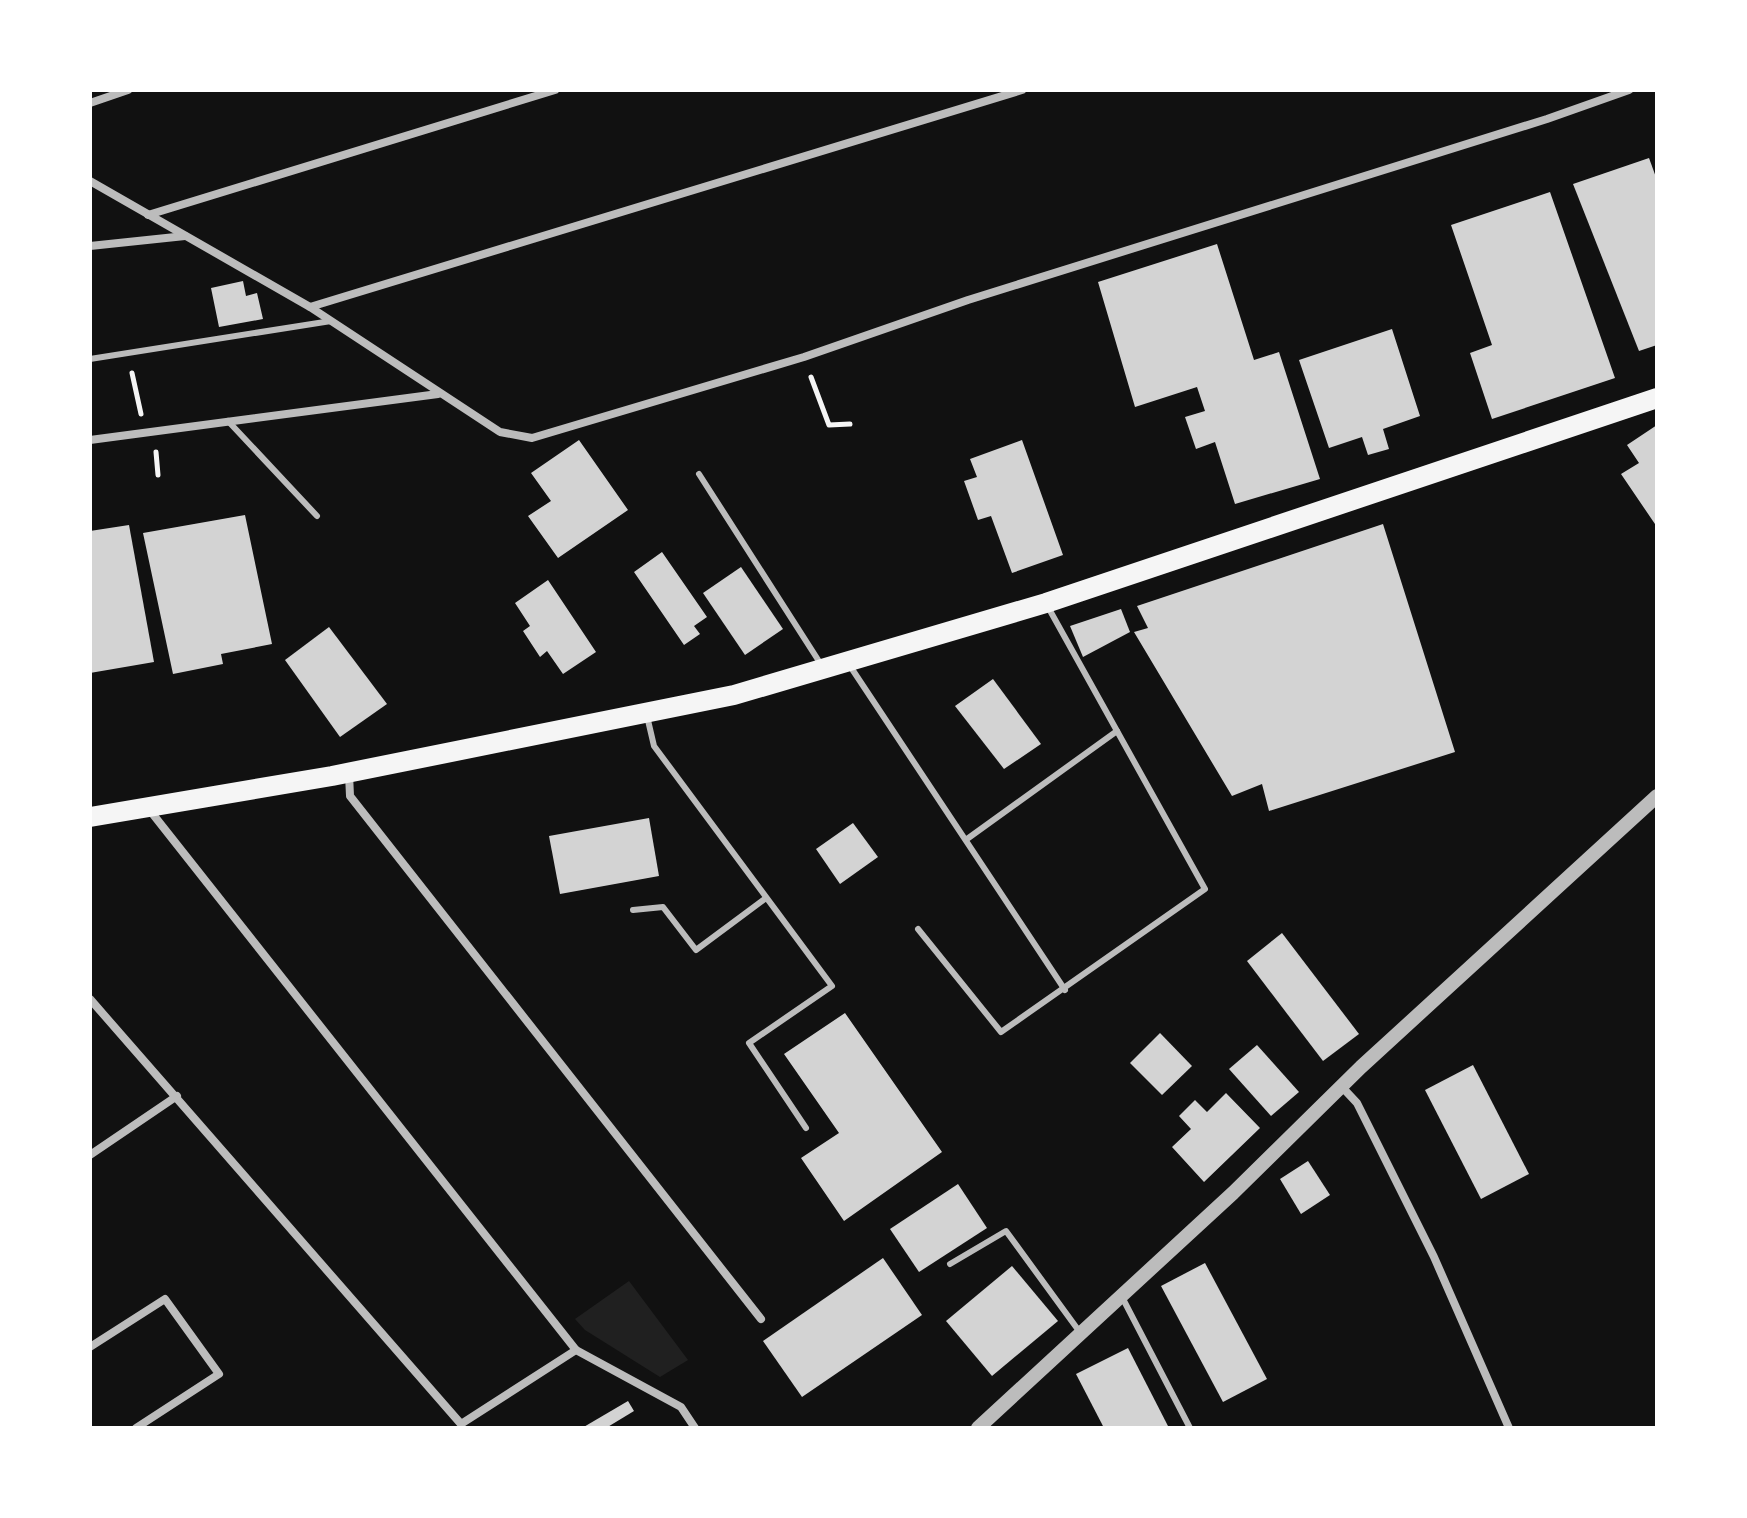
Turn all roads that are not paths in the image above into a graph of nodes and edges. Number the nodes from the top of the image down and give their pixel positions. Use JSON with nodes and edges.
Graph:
{"nodes":[{"id":1,"x":128,"y":90,"type":"edge"},
{"id":2,"x":555,"y":90,"type":"edge"},
{"id":3,"x":1022,"y":90,"type":"edge"},
{"id":4,"x":1629,"y":90,"type":"edge"},
{"id":5,"x":90,"y":103,"type":"edge"},
{"id":6,"x":90,"y":181,"type":"edge"},
{"id":7,"x":148,"y":215,"type":"junction"},
{"id":8,"x":186,"y":236,"type":"junction"},
{"id":9,"x":90,"y":246,"type":"edge"},
{"id":10,"x":310,"y":307,"type":"junction"},
{"id":11,"x":331,"y":321,"type":"junction"},
{"id":12,"x":90,"y":359,"type":"edge"},
{"id":13,"x":439,"y":394,"type":"junction"},
{"id":14,"x":1657,"y":398,"type":"edge"},
{"id":15,"x":228,"y":421,"type":"junction"},
{"id":16,"x":90,"y":440,"type":"edge"},
{"id":17,"x":699,"y":474,"type":"dead end"},
{"id":18,"x":317,"y":516,"type":"dead end"},
{"id":19,"x":1046,"y":603,"type":"junction"},
{"id":20,"x":847,"y":663,"type":"junction"},
{"id":21,"x":824,"y":669,"type":"junction"},
{"id":22,"x":646,"y":713,"type":"junction"},
{"id":23,"x":1117,"y":731,"type":"junction"},
{"id":24,"x":349,"y":770,"type":"junction"},
{"id":25,"x":1657,"y":796,"type":"edge"},
{"id":26,"x":147,"y":807,"type":"junction"},
{"id":27,"x":90,"y":817,"type":"edge"},
{"id":28,"x":967,"y":839,"type":"junction"},
{"id":29,"x":766,"y":898,"type":"junction"},
{"id":30,"x":633,"y":910,"type":"dead end"},
{"id":31,"x":918,"y":929,"type":"dead end"},
{"id":32,"x":1065,"y":990,"type":"junction"},
{"id":33,"x":90,"y":999,"type":"edge"},
{"id":34,"x":1342,"y":1087,"type":"junction"},
{"id":35,"x":177,"y":1096,"type":"junction"},
{"id":36,"x":806,"y":1128,"type":"dead end"},
{"id":37,"x":90,"y":1155,"type":"edge"},
{"id":38,"x":950,"y":1264,"type":"dead end"},
{"id":39,"x":1122,"y":1297,"type":"junction"},
{"id":40,"x":761,"y":1319,"type":"dead end"},
{"id":41,"x":1081,"y":1334,"type":"junction"},
{"id":42,"x":90,"y":1347,"type":"edge"},
{"id":43,"x":576,"y":1350,"type":"junction"},
{"id":44,"x":136,"y":1428,"type":"edge"},
{"id":45,"x":695,"y":1428,"type":"edge"},
{"id":46,"x":978,"y":1428,"type":"edge"},
{"id":47,"x":1190,"y":1428,"type":"edge"},
{"id":48,"x":1509,"y":1428,"type":"edge"}],
"edges":[{"from":1,"to":5,"type":"street"},
{"from":2,"to":7,"type":"street"},
{"from":3,"to":10,"type":"street"},
{"from":4,"to":13,"type":"street"},
{"from":6,"to":7,"type":"street"},
{"from":7,"to":8,"type":"street"},
{"from":8,"to":9,"type":"street"},
{"from":8,"to":10,"type":"street"},
{"from":10,"to":11,"type":"street"},
{"from":11,"to":12,"type":"lane"},
{"from":11,"to":13,"type":"street"},
{"from":13,"to":15,"type":"street"},
{"from":14,"to":19,"type":"main road"},
{"from":15,"to":16,"type":"street"},
{"from":15,"to":18,"type":"lane"},
{"from":17,"to":21,"type":"lane"},
{"from":19,"to":20,"type":"main road"},
{"from":19,"to":23,"type":"lane"},
{"from":20,"to":21,"type":"main road"},
{"from":20,"to":28,"type":"lane"},
{"from":21,"to":22,"type":"main road"},
{"from":22,"to":24,"type":"main road"},
{"from":22,"to":29,"type":"lane"},
{"from":23,"to":28,"type":"lane"},
{"from":23,"to":32,"type":"lane"},
{"from":24,"to":26,"type":"main road"},
{"from":24,"to":40,"type":"street"},
{"from":25,"to":34,"type":"street"},
{"from":26,"to":27,"type":"main road"},
{"from":26,"to":43,"type":"street"},
{"from":28,"to":32,"type":"lane"},
{"from":29,"to":30,"type":"lane"},
{"from":29,"to":36,"type":"lane"},
{"from":31,"to":32,"type":"lane"},
{"from":33,"to":35,"type":"street"},
{"from":34,"to":39,"type":"street"},
{"from":34,"to":48,"type":"street"},
{"from":35,"to":37,"type":"street"},
{"from":35,"to":43,"type":"street"},
{"from":38,"to":41,"type":"lane"},
{"from":39,"to":41,"type":"street"},
{"from":39,"to":47,"type":"lane"},
{"from":41,"to":46,"type":"street"},
{"from":42,"to":44,"type":"street"},
{"from":43,"to":45,"type":"street"}]}
